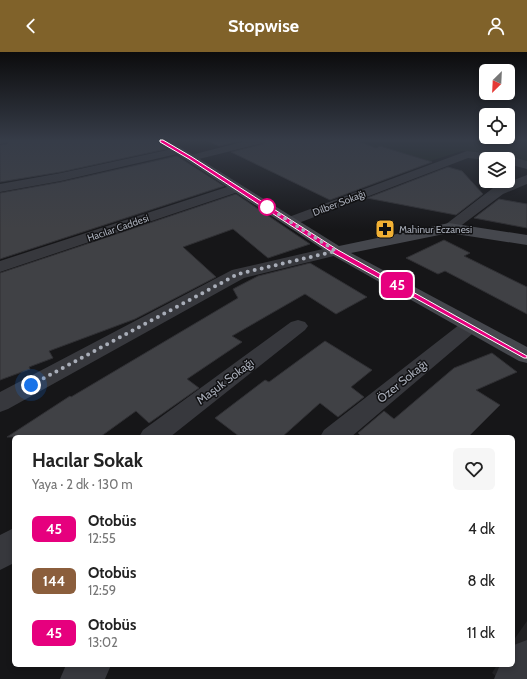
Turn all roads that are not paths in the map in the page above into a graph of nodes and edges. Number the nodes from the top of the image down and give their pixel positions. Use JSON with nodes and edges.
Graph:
{"nodes":[{"id":1,"x":91,"y":170,"type":"edge"},
{"id":2,"x":209,"y":170,"type":"edge"},
{"id":3,"x":424,"y":170,"type":"edge"},
{"id":4,"x":527,"y":179,"type":"edge"},
{"id":5,"x":0,"y":188,"type":"edge"},
{"id":6,"x":236,"y":188,"type":"junction"},
{"id":7,"x":290,"y":221,"type":"junction"},
{"id":8,"x":449,"y":228,"type":"junction"},
{"id":9,"x":527,"y":240,"type":"edge"},
{"id":10,"x":336,"y":251,"type":"junction"},
{"id":11,"x":0,"y":267,"type":"edge"},
{"id":12,"x":471,"y":325,"type":"junction"},
{"id":13,"x":298,"y":326,"type":"dead end"},
{"id":14,"x":527,"y":356,"type":"edge"},
{"id":15,"x":0,"y":403,"type":"edge"},
{"id":16,"x":155,"y":435,"type":"edge"},
{"id":17,"x":335,"y":435,"type":"edge"},
{"id":18,"x":12,"y":545,"type":"edge"},
{"id":19,"x":0,"y":554,"type":"edge"},
{"id":20,"x":527,"y":658,"type":"edge"},
{"id":21,"x":91,"y":667,"type":"edge"},
{"id":22,"x":79,"y":679,"type":"edge"},
{"id":23,"x":513,"y":679,"type":"edge"}],
"edges":[{"from":1,"to":5,"type":"street"},
{"from":2,"to":6,"type":"street"},
{"from":3,"to":7,"type":"street","name":"Dilber Sokağı"},
{"from":4,"to":8,"type":"street"},
{"from":6,"to":7,"type":"street"},
{"from":6,"to":11,"type":"street","name":"Hacılar Caddesi"},
{"from":7,"to":10,"type":"street"},
{"from":8,"to":9,"type":"street"},
{"from":8,"to":10,"type":"street"},
{"from":10,"to":12,"type":"street"},
{"from":10,"to":15,"type":"street"},
{"from":12,"to":14,"type":"street"},
{"from":12,"to":17,"type":"street","name":"Özer Sokağı"},
{"from":13,"to":16,"type":"street","name":"Maşuk Sokağı"},
{"from":18,"to":19,"type":"street"},
{"from":20,"to":23,"type":"street"},
{"from":21,"to":22,"type":"street"}]}
